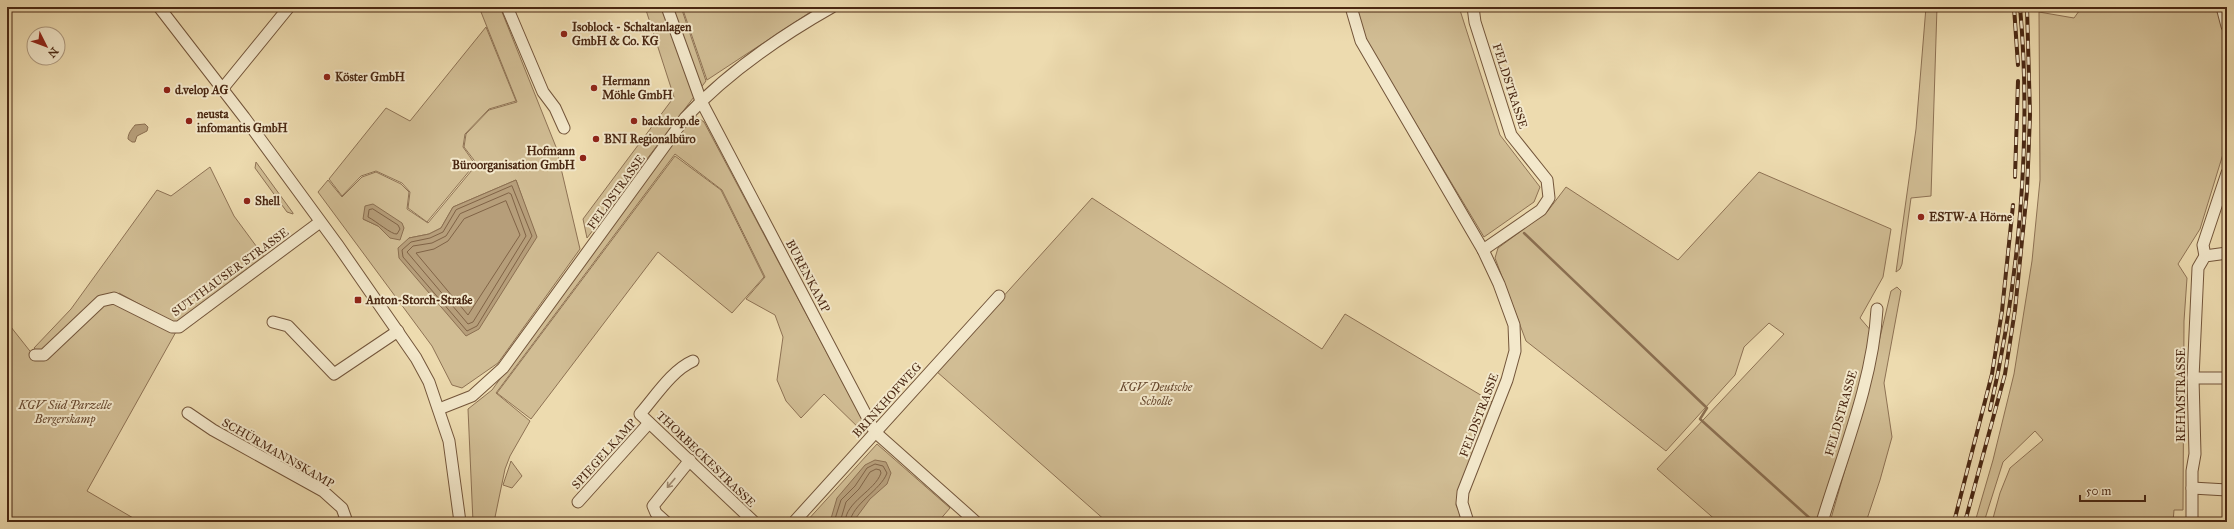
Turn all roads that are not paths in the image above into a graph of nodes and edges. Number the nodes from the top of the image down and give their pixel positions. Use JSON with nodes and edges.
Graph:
{"nodes":[{"id":1,"x":159,"y":7,"type":"edge"},
{"id":2,"x":289,"y":7,"type":"edge"},
{"id":3,"x":507,"y":7,"type":"edge"},
{"id":4,"x":667,"y":7,"type":"edge"},
{"id":5,"x":832,"y":7,"type":"edge"},
{"id":6,"x":1351,"y":7,"type":"edge"},
{"id":7,"x":1473,"y":7,"type":"edge"},
{"id":8,"x":2222,"y":7,"type":"edge"},
{"id":9,"x":2227,"y":26,"type":"edge"},
{"id":10,"x":223,"y":88,"type":"junction"},
{"id":11,"x":701,"y":101,"type":"junction"},
{"id":12,"x":564,"y":128,"type":"dead end"},
{"id":13,"x":2227,"y":173,"type":"edge"},
{"id":14,"x":320,"y":222,"type":"junction"},
{"id":15,"x":1483,"y":250,"type":"junction"},
{"id":16,"x":2227,"y":253,"type":"edge"},
{"id":17,"x":2205,"y":256,"type":"junction"},
{"id":18,"x":999,"y":296,"type":"dead end"},
{"id":19,"x":1877,"y":309,"type":"dead end"},
{"id":20,"x":273,"y":322,"type":"dead end"},
{"id":21,"x":398,"y":331,"type":"junction"},
{"id":22,"x":35,"y":355,"type":"dead end"},
{"id":23,"x":693,"y":361,"type":"dead end"},
{"id":24,"x":2193,"y":378,"type":"junction"},
{"id":25,"x":2227,"y":378,"type":"edge"},
{"id":26,"x":439,"y":409,"type":"junction"},
{"id":27,"x":188,"y":413,"type":"dead end"},
{"id":28,"x":640,"y":414,"type":"joint"},
{"id":29,"x":649,"y":422,"type":"junction"},
{"id":30,"x":875,"y":432,"type":"junction"},
{"id":31,"x":690,"y":460,"type":"junction"},
{"id":32,"x":2192,"y":488,"type":"junction"},
{"id":33,"x":2227,"y":490,"type":"edge"},
{"id":34,"x":578,"y":502,"type":"dead end"},
{"id":35,"x":347,"y":522,"type":"edge"},
{"id":36,"x":460,"y":522,"type":"edge"},
{"id":37,"x":666,"y":522,"type":"edge"},
{"id":38,"x":754,"y":522,"type":"edge"},
{"id":39,"x":794,"y":522,"type":"edge"},
{"id":40,"x":976,"y":522,"type":"edge"},
{"id":41,"x":1468,"y":522,"type":"edge"},
{"id":42,"x":1822,"y":522,"type":"edge"},
{"id":43,"x":2192,"y":522,"type":"edge"}],
"edges":[{"from":1,"to":10,"type":"street"},
{"from":2,"to":10,"type":"street"},
{"from":3,"to":12,"type":"street"},
{"from":4,"to":11,"type":"street","name":"BURENKAMP"},
{"from":5,"to":11,"type":"street","name":"FELDSTRASSE"},
{"from":6,"to":15,"type":"street","name":"FELDSTRASSE"},
{"from":7,"to":15,"type":"street","name":"FELDSTRASSE"},
{"from":8,"to":9,"type":"street"},
{"from":10,"to":14,"type":"street"},
{"from":11,"to":26,"type":"street","name":"FELDSTRASSE"},
{"from":11,"to":30,"type":"street","name":"BURENKAMP"},
{"from":13,"to":17,"type":"street"},
{"from":14,"to":21,"type":"street"},
{"from":14,"to":22,"type":"street","name":"SUTTHAUSER STRASSE"},
{"from":15,"to":41,"type":"street","name":"FELDSTRASSE"},
{"from":16,"to":17,"type":"street"},
{"from":17,"to":24,"type":"street","name":"REHMSTRASSE"},
{"from":18,"to":30,"type":"street","name":"BRINKHOFWEG"},
{"from":19,"to":42,"type":"street","name":"FELDSTRASSE"},
{"from":20,"to":21,"type":"street"},
{"from":21,"to":26,"type":"street"},
{"from":23,"to":28,"type":"street","name":"SPIEGELKAMP"},
{"from":24,"to":25,"type":"street"},
{"from":24,"to":32,"type":"street","name":"REHMSTRASSE"},
{"from":26,"to":36,"type":"street"},
{"from":27,"to":35,"type":"street","name":"SCHÜRMANNSKAMP"},
{"from":28,"to":29,"type":"street","name":"THORBECKESTRASSE"},
{"from":29,"to":31,"type":"street","name":"THORBECKESTRASSE"},
{"from":29,"to":34,"type":"street","name":"SPIEGELKAMP"},
{"from":30,"to":39,"type":"street","name":"BRINKHOFWEG"},
{"from":30,"to":40,"type":"street","name":"BURENKAMP"},
{"from":31,"to":37,"type":"street","one_way":true},
{"from":31,"to":38,"type":"street","name":"THORBECKESTRASSE"},
{"from":32,"to":33,"type":"street"},
{"from":32,"to":43,"type":"street","name":"REHMSTRASSE"}]}
